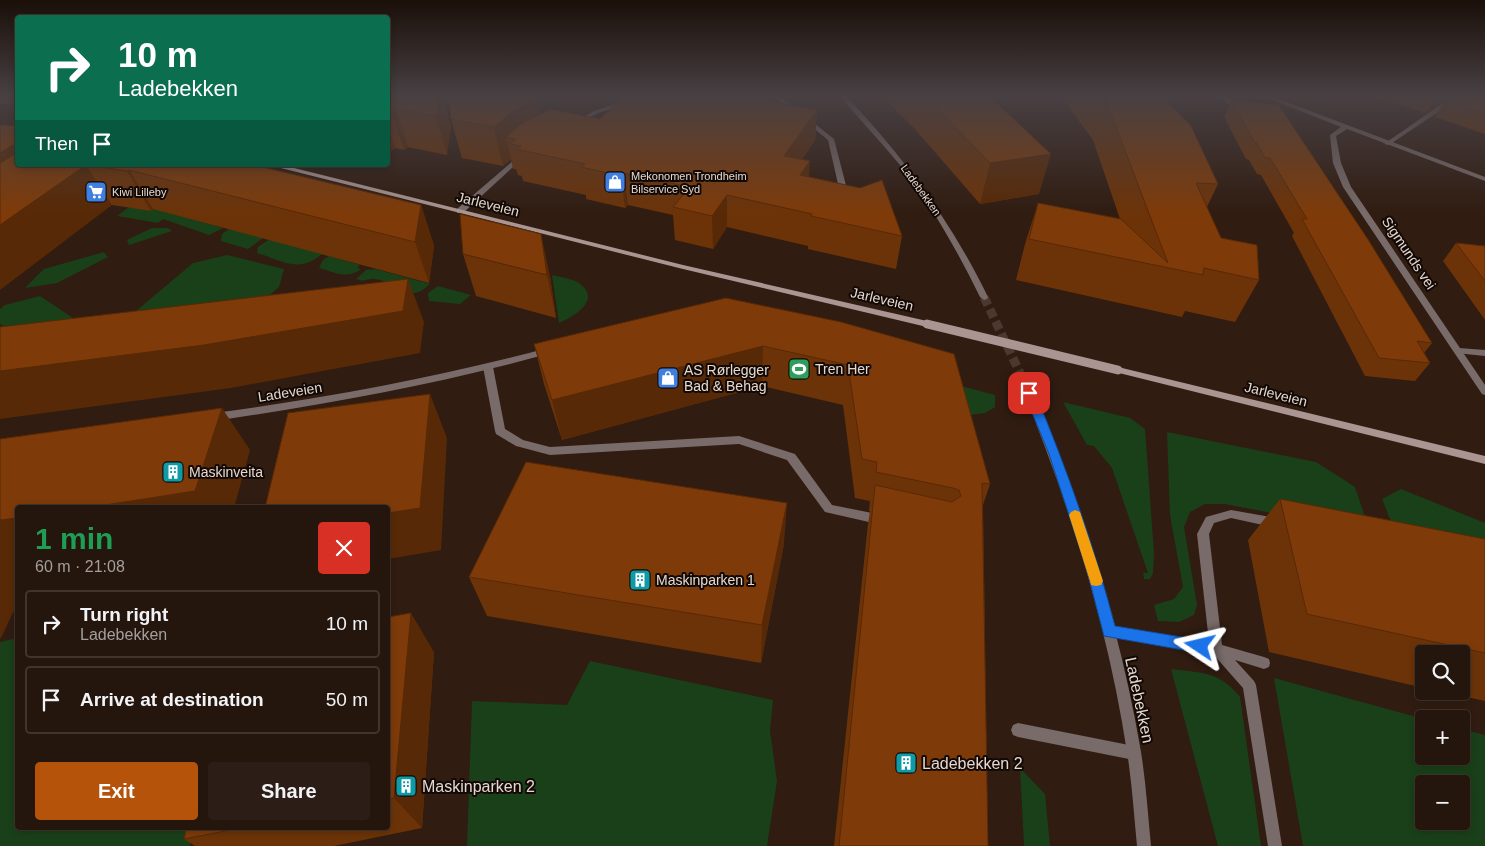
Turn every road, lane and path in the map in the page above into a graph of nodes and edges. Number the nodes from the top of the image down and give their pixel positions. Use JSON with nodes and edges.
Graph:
{"nodes":[{"id":1,"x":825,"y":134,"type":"edge"},
{"id":2,"x":878,"y":134,"type":"edge"},
{"id":3,"x":1333,"y":134,"type":"edge"},
{"id":4,"x":1364,"y":134,"type":"edge"},
{"id":5,"x":1402,"y":134,"type":"edge"},
{"id":6,"x":1388,"y":144,"type":"junction"},
{"id":7,"x":532,"y":149,"type":"edge"},
{"id":8,"x":281,"y":167,"type":"edge"},
{"id":9,"x":1485,"y":179,"type":"edge"},
{"id":10,"x":847,"y":204,"type":"edge"},
{"id":11,"x":460,"y":211,"type":"junction"},
{"id":12,"x":984,"y":297,"type":"tunnel mouth"},
{"id":13,"x":562,"y":348,"type":"edge"},
{"id":14,"x":1459,"y":351,"type":"junction"},
{"id":15,"x":1485,"y":354,"type":"edge"},
{"id":16,"x":488,"y":367,"type":"junction"},
{"id":17,"x":1485,"y":392,"type":"edge"},
{"id":18,"x":1029,"y":393,"type":"tunnel mouth"},
{"id":19,"x":200,"y":420,"type":"edge"},
{"id":20,"x":1485,"y":460,"type":"edge"},
{"id":21,"x":894,"y":523,"type":"edge"},
{"id":22,"x":1287,"y":526,"type":"edge"},
{"id":23,"x":1109,"y":631,"type":"junction"},
{"id":24,"x":1216,"y":649,"type":"junction"},
{"id":25,"x":1264,"y":663,"type":"dead end"},
{"id":26,"x":1018,"y":730,"type":"dead end"},
{"id":27,"x":1134,"y":753,"type":"junction"},
{"id":28,"x":1144,"y":846,"type":"edge"},
{"id":29,"x":1275,"y":846,"type":"edge"}],
"edges":[{"from":1,"to":10,"type":"street"},
{"from":2,"to":12,"type":"street","name":"Ladebekken"},
{"from":3,"to":14,"type":"street","name":"Sigmunds vei"},
{"from":4,"to":6,"type":"street"},
{"from":5,"to":6,"type":"street"},
{"from":6,"to":9,"type":"street"},
{"from":7,"to":11,"type":"street"},
{"from":8,"to":11,"type":"main road","name":"Jarleveien"},
{"from":11,"to":20,"type":"main road","name":"Jarleveien","bridge":true},
{"from":13,"to":16,"type":"street","name":"Ladeveien"},
{"from":14,"to":15,"type":"street"},
{"from":14,"to":17,"type":"street","name":"Sigmunds vei"},
{"from":16,"to":19,"type":"street","name":"Ladeveien"},
{"from":16,"to":21,"type":"street"},
{"from":18,"to":23,"type":"street","name":"Ladebekken"},
{"from":22,"to":24,"type":"street"},
{"from":23,"to":24,"type":"street"},
{"from":23,"to":27,"type":"street","name":"Ladebekken"},
{"from":24,"to":25,"type":"street"},
{"from":24,"to":29,"type":"street"},
{"from":26,"to":27,"type":"street"},
{"from":27,"to":28,"type":"street","name":"Ladebekken"}]}
